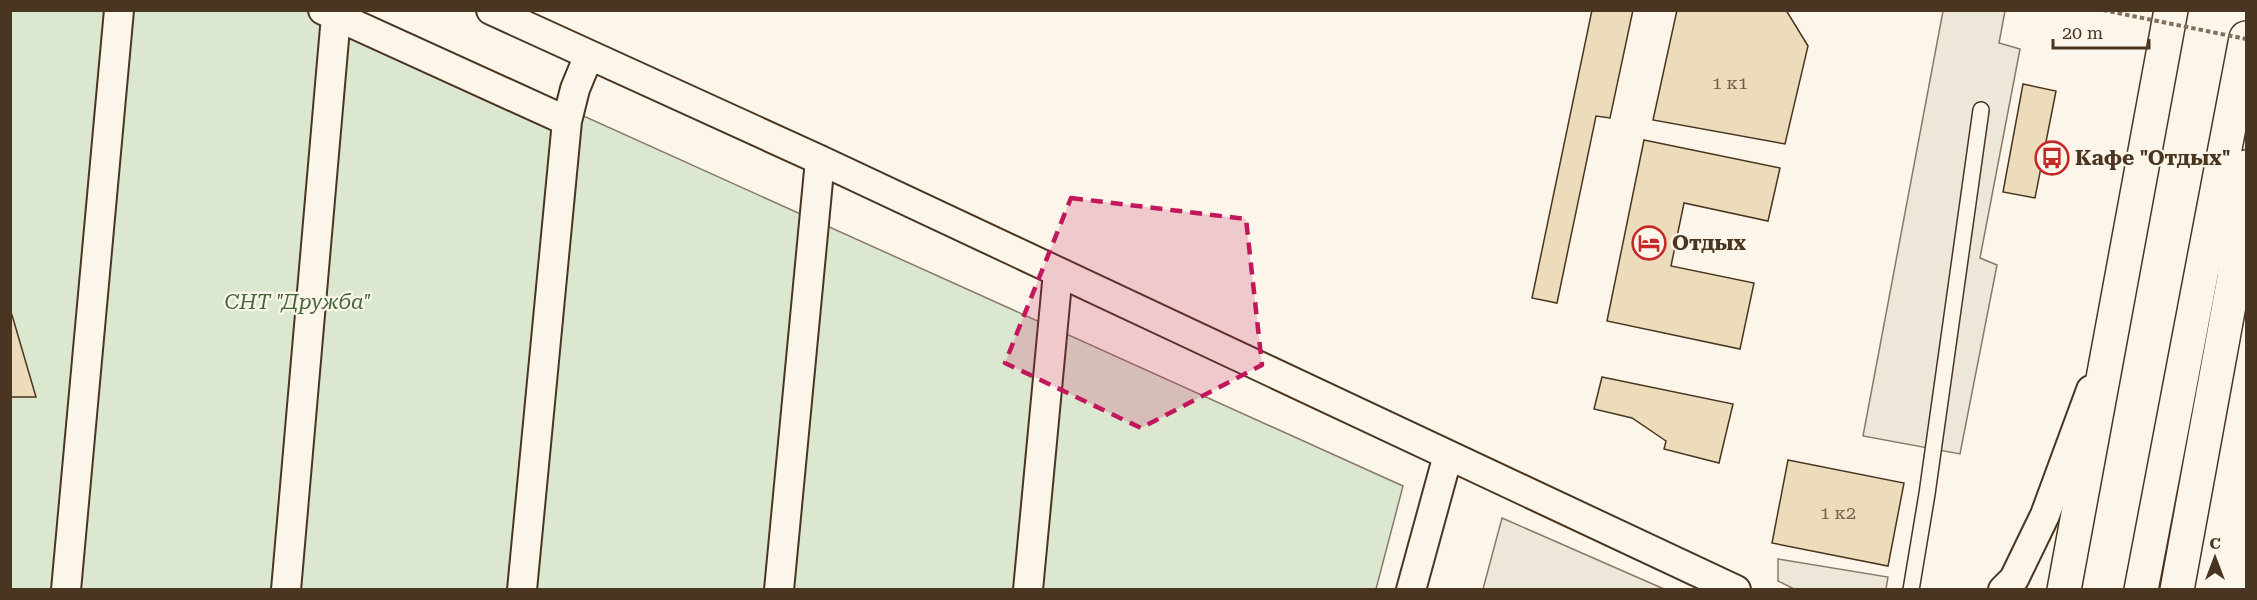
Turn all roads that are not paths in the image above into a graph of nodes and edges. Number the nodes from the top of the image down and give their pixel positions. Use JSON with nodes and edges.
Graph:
{"nodes":[{"id":1,"x":119,"y":10,"type":"edge"},
{"id":2,"x":492,"y":10,"type":"edge"},
{"id":3,"x":2171,"y":10,"type":"edge"},
{"id":4,"x":329,"y":13,"type":"edge"},
{"id":5,"x":2247,"y":38,"type":"edge"},
{"id":6,"x":590,"y":55,"type":"junction"},
{"id":7,"x":1981,"y":110,"type":"dead end"},
{"id":8,"x":567,"y":122,"type":"junction"},
{"id":9,"x":820,"y":160,"type":"junction"},
{"id":10,"x":2247,"y":167,"type":"edge"},
{"id":11,"x":1058,"y":272,"type":"junction"},
{"id":12,"x":2113,"y":328,"type":"junction"},
{"id":13,"x":1448,"y":455,"type":"junction"},
{"id":14,"x":2080,"y":507,"type":"junction"},
{"id":15,"x":66,"y":590,"type":"edge"},
{"id":16,"x":286,"y":590,"type":"edge"},
{"id":17,"x":522,"y":590,"type":"edge"},
{"id":18,"x":779,"y":590,"type":"edge"},
{"id":19,"x":1028,"y":590,"type":"edge"},
{"id":20,"x":1412,"y":590,"type":"edge"},
{"id":21,"x":1736,"y":590,"type":"edge"},
{"id":22,"x":1911,"y":590,"type":"edge"},
{"id":23,"x":2003,"y":590,"type":"edge"},
{"id":24,"x":2058,"y":590,"type":"edge"},
{"id":25,"x":2064,"y":590,"type":"edge"},
{"id":26,"x":2141,"y":590,"type":"edge"},
{"id":27,"x":2177,"y":590,"type":"edge"}],
"edges":[{"from":1,"to":15,"type":"street"},
{"from":2,"to":6,"type":"street"},
{"from":3,"to":12,"type":"main road"},
{"from":4,"to":8,"type":"street"},
{"from":4,"to":16,"type":"street"},
{"from":5,"to":26,"type":"main road"},
{"from":6,"to":8,"type":"street"},
{"from":6,"to":9,"type":"street"},
{"from":7,"to":22,"type":"lane"},
{"from":8,"to":17,"type":"street"},
{"from":9,"to":11,"type":"street"},
{"from":9,"to":18,"type":"street"},
{"from":10,"to":27,"type":"main road"},
{"from":11,"to":13,"type":"street"},
{"from":11,"to":19,"type":"street"},
{"from":12,"to":14,"type":"main road"},
{"from":12,"to":23,"type":"street"},
{"from":13,"to":20,"type":"street"},
{"from":13,"to":21,"type":"street"},
{"from":14,"to":24,"type":"main road"},
{"from":14,"to":25,"type":"main road"}]}
